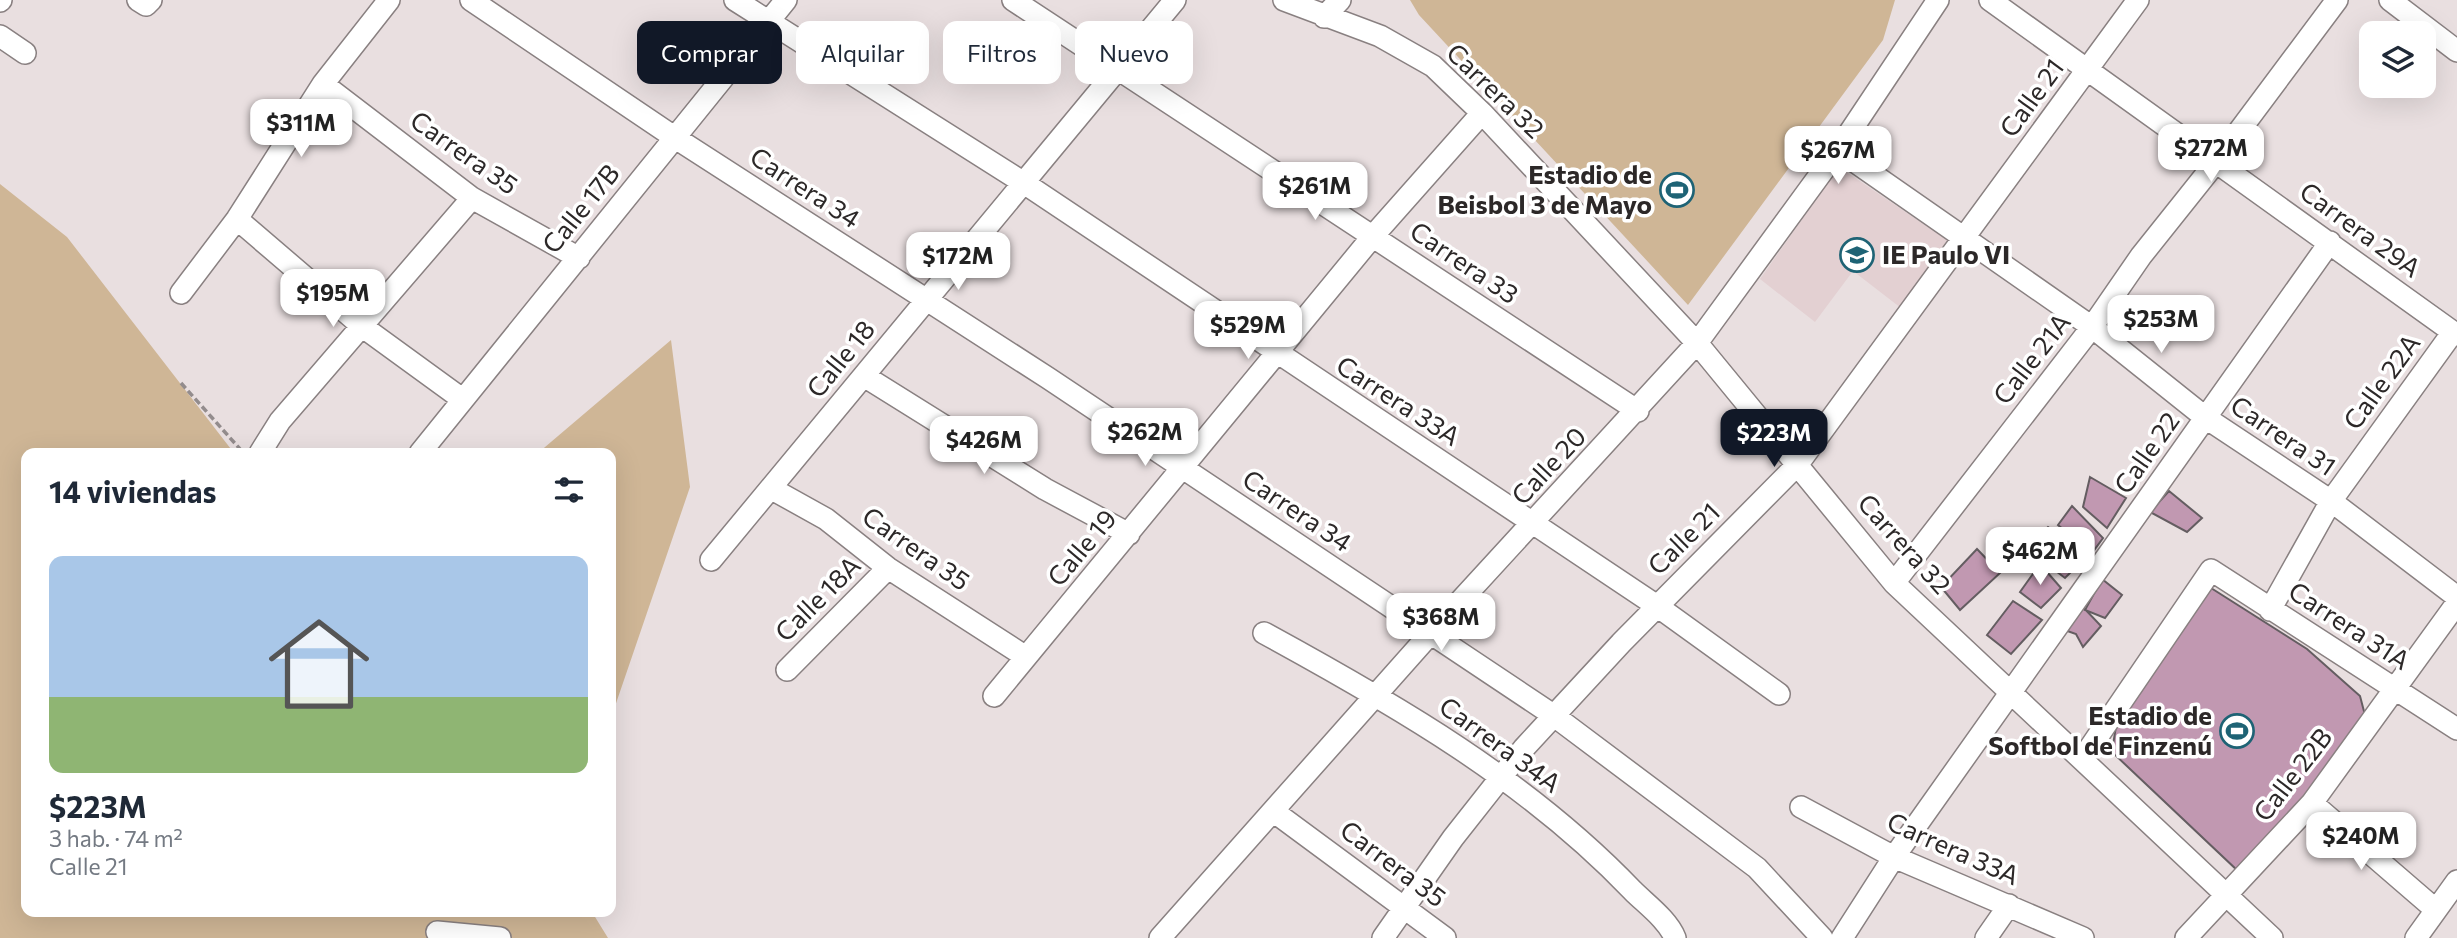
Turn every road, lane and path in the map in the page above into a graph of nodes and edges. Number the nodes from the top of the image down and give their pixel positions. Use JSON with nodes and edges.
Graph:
{"nodes":[{"id":1,"x":389,"y":0,"type":"edge"},
{"id":2,"x":471,"y":0,"type":"edge"},
{"id":3,"x":735,"y":0,"type":"edge"},
{"id":4,"x":786,"y":0,"type":"edge"},
{"id":5,"x":1013,"y":0,"type":"edge"},
{"id":6,"x":1175,"y":0,"type":"edge"},
{"id":7,"x":1340,"y":0,"type":"edge"},
{"id":8,"x":1938,"y":0,"type":"edge"},
{"id":9,"x":1990,"y":0,"type":"edge"},
{"id":10,"x":2138,"y":0,"type":"edge"},
{"id":11,"x":2337,"y":0,"type":"edge"},
{"id":12,"x":2390,"y":0,"type":"edge"},
{"id":13,"x":1286,"y":1,"type":"edge"},
{"id":14,"x":1324,"y":17,"type":"junction"},
{"id":15,"x":769,"y":20,"type":"junction"},
{"id":16,"x":1159,"y":21,"type":"edge"},
{"id":17,"x":0,"y":36,"type":"edge"},
{"id":18,"x":1075,"y":40,"type":"edge"},
{"id":19,"x":2457,"y":51,"type":"edge"},
{"id":20,"x":24,"y":53,"type":"dead end"},
{"id":21,"x":2086,"y":72,"type":"junction"},
{"id":22,"x":323,"y":84,"type":"junction"},
{"id":23,"x":1108,"y":84,"type":"edge"},
{"id":24,"x":1144,"y":84,"type":"edge"},
{"id":25,"x":1482,"y":113,"type":"junction"},
{"id":26,"x":674,"y":137,"type":"junction"},
{"id":27,"x":1838,"y":150,"type":"junction"},
{"id":28,"x":2216,"y":162,"type":"junction"},
{"id":29,"x":1024,"y":183,"type":"junction"},
{"id":30,"x":472,"y":198,"type":"junction"},
{"id":31,"x":237,"y":219,"type":"junction"},
{"id":32,"x":1373,"y":236,"type":"junction"},
{"id":33,"x":1964,"y":237,"type":"junction"},
{"id":34,"x":2330,"y":242,"type":"junction"},
{"id":35,"x":579,"y":258,"type":"junction"},
{"id":36,"x":181,"y":293,"type":"dead end"},
{"id":37,"x":925,"y":300,"type":"junction"},
{"id":38,"x":363,"y":327,"type":"junction"},
{"id":39,"x":2092,"y":327,"type":"junction"},
{"id":40,"x":2455,"y":333,"type":"edge"},
{"id":41,"x":1697,"y":344,"type":"junction"},
{"id":42,"x":1277,"y":354,"type":"junction"},
{"id":43,"x":864,"y":376,"type":"junction"},
{"id":44,"x":181,"y":383,"type":"dead end"},
{"id":45,"x":462,"y":399,"type":"junction"},
{"id":46,"x":1637,"y":411,"type":"junction"},
{"id":47,"x":2206,"y":418,"type":"junction"},
{"id":48,"x":240,"y":448,"type":"edge"},
{"id":49,"x":263,"y":448,"type":"edge"},
{"id":50,"x":424,"y":448,"type":"edge"},
{"id":51,"x":1798,"y":464,"type":"junction"},
{"id":52,"x":1184,"y":469,"type":"junction"},
{"id":53,"x":772,"y":489,"type":"junction"},
{"id":54,"x":2331,"y":501,"type":"junction"},
{"id":55,"x":1534,"y":524,"type":"junction"},
{"id":56,"x":1129,"y":534,"type":"junction"},
{"id":57,"x":711,"y":560,"type":"dead end"},
{"id":58,"x":888,"y":568,"type":"junction"},
{"id":59,"x":1894,"y":583,"type":"junction"},
{"id":60,"x":2457,"y":597,"type":"edge"},
{"id":61,"x":2457,"y":603,"type":"edge"},
{"id":62,"x":1657,"y":606,"type":"junction"},
{"id":63,"x":2270,"y":610,"type":"junction"},
{"id":64,"x":1264,"y":633,"type":"dead end"},
{"id":65,"x":1430,"y":634,"type":"junction"},
{"id":66,"x":1026,"y":657,"type":"junction"},
{"id":67,"x":787,"y":670,"type":"dead end"},
{"id":68,"x":2394,"y":688,"type":"junction"},
{"id":69,"x":2014,"y":692,"type":"junction"},
{"id":70,"x":1779,"y":694,"type":"dead end"},
{"id":71,"x":1378,"y":695,"type":"junction"},
{"id":72,"x":994,"y":696,"type":"dead end"},
{"id":73,"x":1553,"y":715,"type":"junction"},
{"id":74,"x":2457,"y":729,"type":"edge"},
{"id":75,"x":2083,"y":758,"type":"junction"},
{"id":76,"x":1504,"y":776,"type":"junction"},
{"id":77,"x":2312,"y":803,"type":"junction"},
{"id":78,"x":1801,"y":807,"type":"dead end"},
{"id":79,"x":1273,"y":811,"type":"junction"},
{"id":80,"x":1894,"y":857,"type":"junction"},
{"id":81,"x":2457,"y":881,"type":"edge"},
{"id":82,"x":2227,"y":896,"type":"junction"},
{"id":83,"x":2008,"y":905,"type":"junction"},
{"id":84,"x":1405,"y":908,"type":"junction"},
{"id":85,"x":2436,"y":910,"type":"junction"},
{"id":86,"x":437,"y":932,"type":"dead end"},
{"id":87,"x":1165,"y":936,"type":"edge"},
{"id":88,"x":500,"y":938,"type":"edge"},
{"id":89,"x":1383,"y":938,"type":"edge"},
{"id":90,"x":1445,"y":938,"type":"edge"},
{"id":91,"x":1675,"y":938,"type":"edge"},
{"id":92,"x":1822,"y":938,"type":"edge"},
{"id":93,"x":1842,"y":938,"type":"edge"},
{"id":94,"x":1986,"y":938,"type":"edge"},
{"id":95,"x":2083,"y":938,"type":"edge"},
{"id":96,"x":2186,"y":938,"type":"edge"},
{"id":97,"x":2272,"y":938,"type":"edge"},
{"id":98,"x":2416,"y":938,"type":"edge"}],
"edges":[{"from":1,"to":22,"type":"street"},
{"from":2,"to":26,"type":"street","name":"Carrera 34"},
{"from":3,"to":15,"type":"street","name":"Carrera 33A"},
{"from":4,"to":15,"type":"street","name":"Calle 17B"},
{"from":5,"to":18,"type":"street","name":"Carrera 33"},
{"from":6,"to":16,"type":"street","name":"Calle 18"},
{"from":7,"to":14,"type":"street"},
{"from":8,"to":27,"type":"street","name":"Calle 20"},
{"from":9,"to":21,"type":"street","name":"Carrera 29A"},
{"from":10,"to":21,"type":"street","name":"Calle 21"},
{"from":11,"to":28,"type":"street","name":"Calle 21A"},
{"from":12,"to":19,"type":"street"},
{"from":13,"to":14,"type":"street","name":"Carrera 32"},
{"from":14,"to":25,"type":"street","name":"Carrera 32"},
{"from":15,"to":26,"type":"street","name":"Calle 17B"},
{"from":15,"to":29,"type":"street","name":"Carrera 33A"},
{"from":17,"to":20,"type":"street"},
{"from":21,"to":28,"type":"street","name":"Carrera 29A"},
{"from":21,"to":33,"type":"street","name":"Calle 21"},
{"from":22,"to":30,"type":"street","name":"Carrera 35"},
{"from":22,"to":31,"type":"street"},
{"from":23,"to":29,"type":"street","name":"Calle 18"},
{"from":24,"to":32,"type":"street","name":"Carrera 33"},
{"from":25,"to":32,"type":"street","name":"Calle 19"},
{"from":25,"to":41,"type":"street","name":"Carrera 32"},
{"from":26,"to":35,"type":"street","name":"Calle 17B"},
{"from":26,"to":37,"type":"street","name":"Carrera 34"},
{"from":27,"to":33,"type":"street","name":"Carrera 31"},
{"from":27,"to":41,"type":"street","name":"Calle 20"},
{"from":28,"to":34,"type":"street","name":"Carrera 29A"},
{"from":28,"to":39,"type":"street","name":"Calle 21A"},
{"from":29,"to":37,"type":"street","name":"Calle 18"},
{"from":29,"to":42,"type":"street","name":"Carrera 33A"},
{"from":30,"to":35,"type":"street","name":"Carrera 35"},
{"from":30,"to":38,"type":"street"},
{"from":31,"to":36,"type":"street"},
{"from":31,"to":38,"type":"street"},
{"from":32,"to":42,"type":"street","name":"Calle 19"},
{"from":32,"to":46,"type":"street","name":"Carrera 33"},
{"from":33,"to":39,"type":"street","name":"Carrera 31"},
{"from":33,"to":51,"type":"street","name":"Calle 21"},
{"from":34,"to":40,"type":"street","name":"Carrera 29A"},
{"from":34,"to":47,"type":"street","name":"Calle 22"},
{"from":35,"to":45,"type":"street","name":"Calle 17B"},
{"from":37,"to":43,"type":"street","name":"Calle 18"},
{"from":37,"to":52,"type":"street","name":"Carrera 34"},
{"from":38,"to":45,"type":"street"},
{"from":38,"to":49,"type":"street"},
{"from":39,"to":47,"type":"street","name":"Carrera 31"},
{"from":39,"to":59,"type":"street","name":"Calle 21A"},
{"from":40,"to":54,"type":"street","name":"Calle 22A"},
{"from":41,"to":46,"type":"street","name":"Calle 20"},
{"from":41,"to":51,"type":"street","name":"Carrera 32"},
{"from":42,"to":52,"type":"street","name":"Calle 19"},
{"from":42,"to":55,"type":"street","name":"Carrera 33A"},
{"from":43,"to":53,"type":"street","name":"Calle 18"},
{"from":43,"to":56,"type":"street"},
{"from":44,"to":48,"type":"path"},
{"from":45,"to":50,"type":"street","name":"Calle 17B"},
{"from":46,"to":55,"type":"street","name":"Calle 20"},
{"from":47,"to":54,"type":"street","name":"Carrera 31"},
{"from":47,"to":69,"type":"street","name":"Calle 22"},
{"from":51,"to":59,"type":"street","name":"Carrera 32"},
{"from":51,"to":62,"type":"street","name":"Calle 21"},
{"from":52,"to":56,"type":"street","name":"Calle 19"},
{"from":52,"to":65,"type":"street","name":"Carrera 34"},
{"from":53,"to":57,"type":"street","name":"Calle 18"},
{"from":53,"to":58,"type":"street","name":"Carrera 35"},
{"from":54,"to":60,"type":"street","name":"Carrera 31"},
{"from":54,"to":63,"type":"street","name":"Calle 22A"},
{"from":55,"to":62,"type":"street","name":"Carrera 33A"},
{"from":55,"to":65,"type":"street","name":"Calle 20"},
{"from":56,"to":66,"type":"street","name":"Calle 19"},
{"from":58,"to":66,"type":"street","name":"Carrera 35"},
{"from":58,"to":67,"type":"street","name":"Calle 18A"},
{"from":59,"to":69,"type":"street","name":"Carrera 32"},
{"from":61,"to":68,"type":"street","name":"Calle 22B"},
{"from":62,"to":70,"type":"street","name":"Carrera 33A"},
{"from":62,"to":73,"type":"street","name":"Calle 21"},
{"from":63,"to":68,"type":"street","name":"Carrera 31A"},
{"from":63,"to":75,"type":"street","name":"Carrera 31A"},
{"from":64,"to":71,"type":"street","name":"Carrera 34A"},
{"from":65,"to":71,"type":"street","name":"Calle 20"},
{"from":65,"to":73,"type":"street","name":"Carrera 34"},
{"from":66,"to":72,"type":"street","name":"Calle 19"},
{"from":68,"to":74,"type":"street","name":"Carrera 31A"},
{"from":68,"to":77,"type":"street","name":"Calle 22B"},
{"from":69,"to":75,"type":"street","name":"Carrera 32"},
{"from":69,"to":80,"type":"street","name":"Calle 22"},
{"from":71,"to":76,"type":"street","name":"Carrera 34A"},
{"from":71,"to":79,"type":"street","name":"Calle 20"},
{"from":73,"to":76,"type":"street","name":"Calle 21"},
{"from":73,"to":92,"type":"street","name":"Carrera 34"},
{"from":75,"to":82,"type":"street","name":"Carrera 32"},
{"from":76,"to":84,"type":"street","name":"Calle 21"},
{"from":76,"to":91,"type":"street","name":"Carrera 34A"},
{"from":77,"to":82,"type":"street","name":"Calle 22B"},
{"from":77,"to":85,"type":"street"},
{"from":78,"to":80,"type":"street","name":"Carrera 33A"},
{"from":79,"to":84,"type":"street","name":"Carrera 35"},
{"from":79,"to":87,"type":"street","name":"Calle 20"},
{"from":80,"to":83,"type":"street","name":"Carrera 33A"},
{"from":80,"to":93,"type":"street","name":"Calle 22"},
{"from":81,"to":85,"type":"street"},
{"from":82,"to":96,"type":"street","name":"Calle 22B"},
{"from":82,"to":97,"type":"street","name":"Carrera 32"},
{"from":83,"to":94,"type":"street"},
{"from":83,"to":95,"type":"street","name":"Carrera 33A"},
{"from":84,"to":89,"type":"street","name":"Calle 21"},
{"from":84,"to":90,"type":"street","name":"Carrera 35"},
{"from":85,"to":98,"type":"street"},
{"from":86,"to":88,"type":"street"}]}
